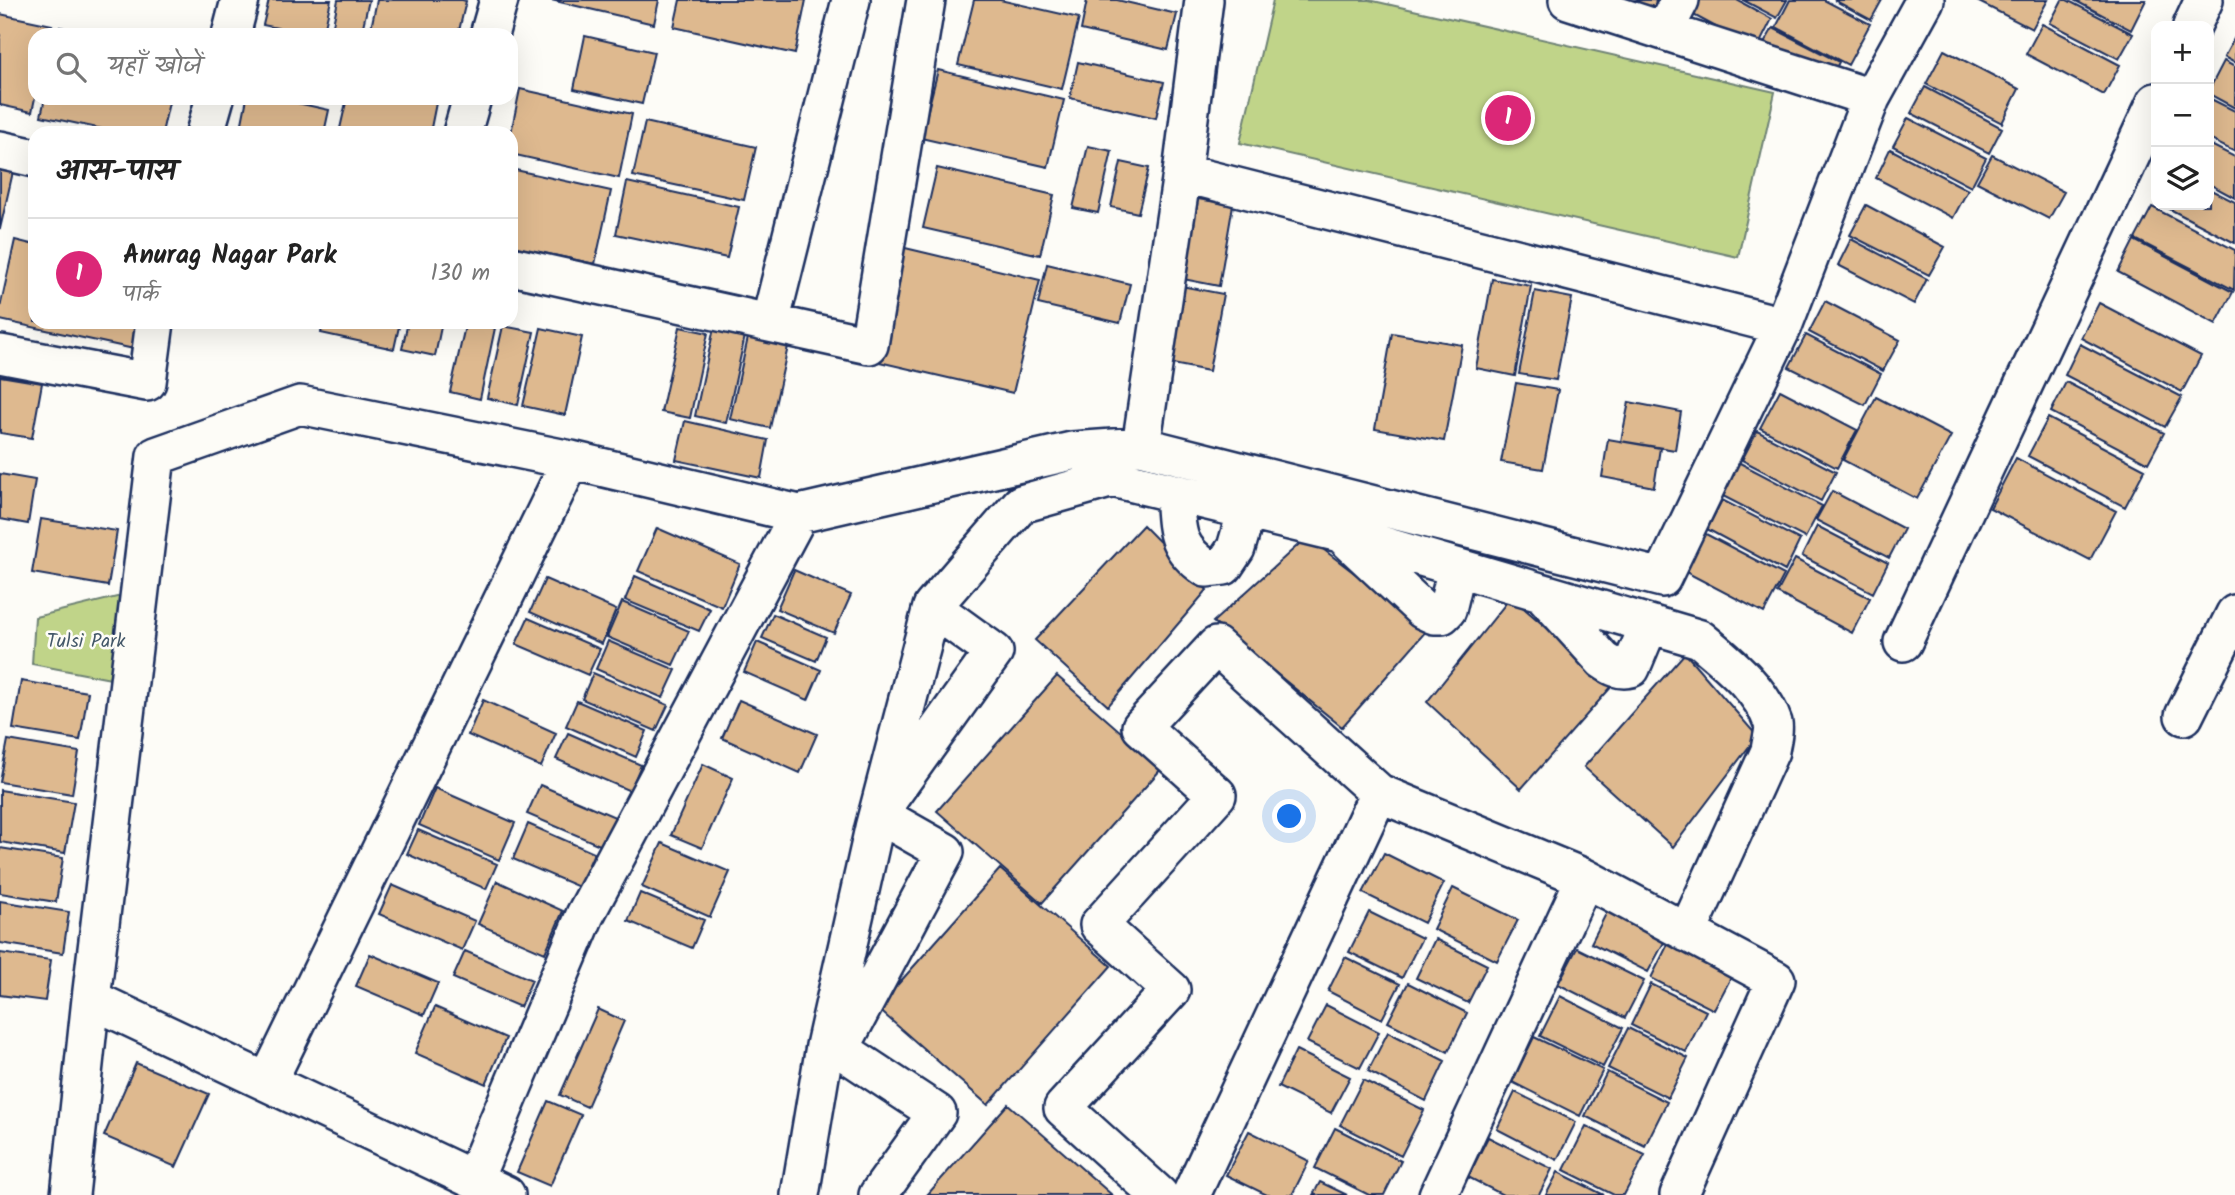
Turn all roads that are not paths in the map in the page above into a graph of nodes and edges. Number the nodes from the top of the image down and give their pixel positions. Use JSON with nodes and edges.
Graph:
{"nodes":[{"id":1,"x":240,"y":0,"type":"edge"},
{"id":2,"x":499,"y":0,"type":"edge"},
{"id":3,"x":851,"y":0,"type":"edge"},
{"id":4,"x":926,"y":0,"type":"edge"},
{"id":5,"x":1204,"y":0,"type":"edge"},
{"id":6,"x":1568,"y":0,"type":"edge"},
{"id":7,"x":1925,"y":0,"type":"edge"},
{"id":8,"x":2204,"y":0,"type":"edge"},
{"id":9,"x":1672,"y":15,"type":"edge"},
{"id":10,"x":2194,"y":21,"type":"edge"},
{"id":11,"x":233,"y":28,"type":"edge"},
{"id":12,"x":491,"y":28,"type":"edge"},
{"id":13,"x":1871,"y":98,"type":"junction"},
{"id":14,"x":213,"y":105,"type":"edge"},
{"id":15,"x":470,"y":105,"type":"edge"},
{"id":16,"x":2151,"y":113,"type":"edge"},
{"id":17,"x":207,"y":126,"type":"edge"},
{"id":18,"x":464,"y":126,"type":"edge"},
{"id":19,"x":0,"y":150,"type":"edge"},
{"id":20,"x":28,"y":156,"type":"edge"},
{"id":21,"x":1182,"y":173,"type":"junction"},
{"id":22,"x":518,"y":268,"type":"edge"},
{"id":23,"x":769,"y":323,"type":"junction"},
{"id":24,"x":1783,"y":326,"type":"junction"},
{"id":25,"x":154,"y":329,"type":"edge"},
{"id":26,"x":0,"y":354,"type":"edge"},
{"id":27,"x":1141,"y":446,"type":"junction"},
{"id":28,"x":1072,"y":451,"type":"junction"},
{"id":29,"x":571,"y":460,"type":"junction"},
{"id":30,"x":1071,"y":490,"type":"junction"},
{"id":31,"x":1174,"y":493,"type":"junction"},
{"id":32,"x":1247,"y":510,"type":"junction"},
{"id":33,"x":799,"y":514,"type":"junction"},
{"id":34,"x":1340,"y":533,"type":"junction"},
{"id":35,"x":1457,"y":568,"type":"junction"},
{"id":36,"x":1543,"y":594,"type":"junction"},
{"id":37,"x":932,"y":607,"type":"junction"},
{"id":38,"x":2235,"y":614,"type":"edge"},
{"id":39,"x":1649,"y":625,"type":"junction"},
{"id":40,"x":1903,"y":642,"type":"dead end"},
{"id":41,"x":2184,"y":716,"type":"dead end"},
{"id":42,"x":1379,"y":793,"type":"junction"},
{"id":43,"x":878,"y":814,"type":"junction"},
{"id":44,"x":1585,"y":878,"type":"junction"},
{"id":45,"x":1688,"y":933,"type":"junction"},
{"id":46,"x":91,"y":999,"type":"junction"},
{"id":47,"x":833,"y":1048,"type":"junction"},
{"id":48,"x":268,"y":1081,"type":"junction"},
{"id":49,"x":490,"y":1187,"type":"edge"},
{"id":50,"x":70,"y":1195,"type":"edge"},
{"id":51,"x":800,"y":1195,"type":"edge"},
{"id":52,"x":878,"y":1195,"type":"edge"},
{"id":53,"x":1159,"y":1195,"type":"edge"},
{"id":54,"x":1191,"y":1195,"type":"edge"},
{"id":55,"x":1438,"y":1195,"type":"edge"},
{"id":56,"x":1679,"y":1195,"type":"edge"}],
"edges":[{"from":1,"to":11,"type":"street"},
{"from":2,"to":12,"type":"street"},
{"from":3,"to":23,"type":"street"},
{"from":4,"to":23,"type":"street"},
{"from":5,"to":21,"type":"street"},
{"from":6,"to":9,"type":"street"},
{"from":7,"to":13,"type":"street"},
{"from":8,"to":10,"type":"street"},
{"from":9,"to":13,"type":"street"},
{"from":13,"to":24,"type":"street"},
{"from":14,"to":17,"type":"street"},
{"from":15,"to":18,"type":"street"},
{"from":16,"to":40,"type":"street"},
{"from":19,"to":20,"type":"street"},
{"from":21,"to":24,"type":"street"},
{"from":21,"to":27,"type":"street"},
{"from":22,"to":23,"type":"street"},
{"from":24,"to":27,"type":"street"},
{"from":25,"to":26,"type":"street"},
{"from":27,"to":28,"type":"street"},
{"from":28,"to":30,"type":"street"},
{"from":28,"to":33,"type":"street"},
{"from":29,"to":33,"type":"street"},
{"from":29,"to":46,"type":"street"},
{"from":29,"to":48,"type":"street"},
{"from":30,"to":31,"type":"street"},
{"from":30,"to":37,"type":"street"},
{"from":31,"to":32,"type":"street"},
{"from":31,"to":32,"type":"street"},
{"from":32,"to":34,"type":"street"},
{"from":33,"to":49,"type":"street"},
{"from":34,"to":35,"type":"street"},
{"from":34,"to":35,"type":"street"},
{"from":35,"to":36,"type":"street"},
{"from":36,"to":39,"type":"street"},
{"from":36,"to":39,"type":"street"},
{"from":37,"to":43,"type":"street"},
{"from":37,"to":43,"type":"street"},
{"from":38,"to":41,"type":"street"},
{"from":39,"to":45,"type":"street"},
{"from":42,"to":44,"type":"street"},
{"from":42,"to":53,"type":"street"},
{"from":42,"to":54,"type":"street"},
{"from":43,"to":47,"type":"street"},
{"from":43,"to":47,"type":"street"},
{"from":44,"to":45,"type":"street"},
{"from":44,"to":55,"type":"street"},
{"from":45,"to":56,"type":"street"},
{"from":46,"to":48,"type":"street"},
{"from":46,"to":50,"type":"street"},
{"from":47,"to":51,"type":"street"},
{"from":47,"to":52,"type":"street"},
{"from":48,"to":49,"type":"street"}]}
